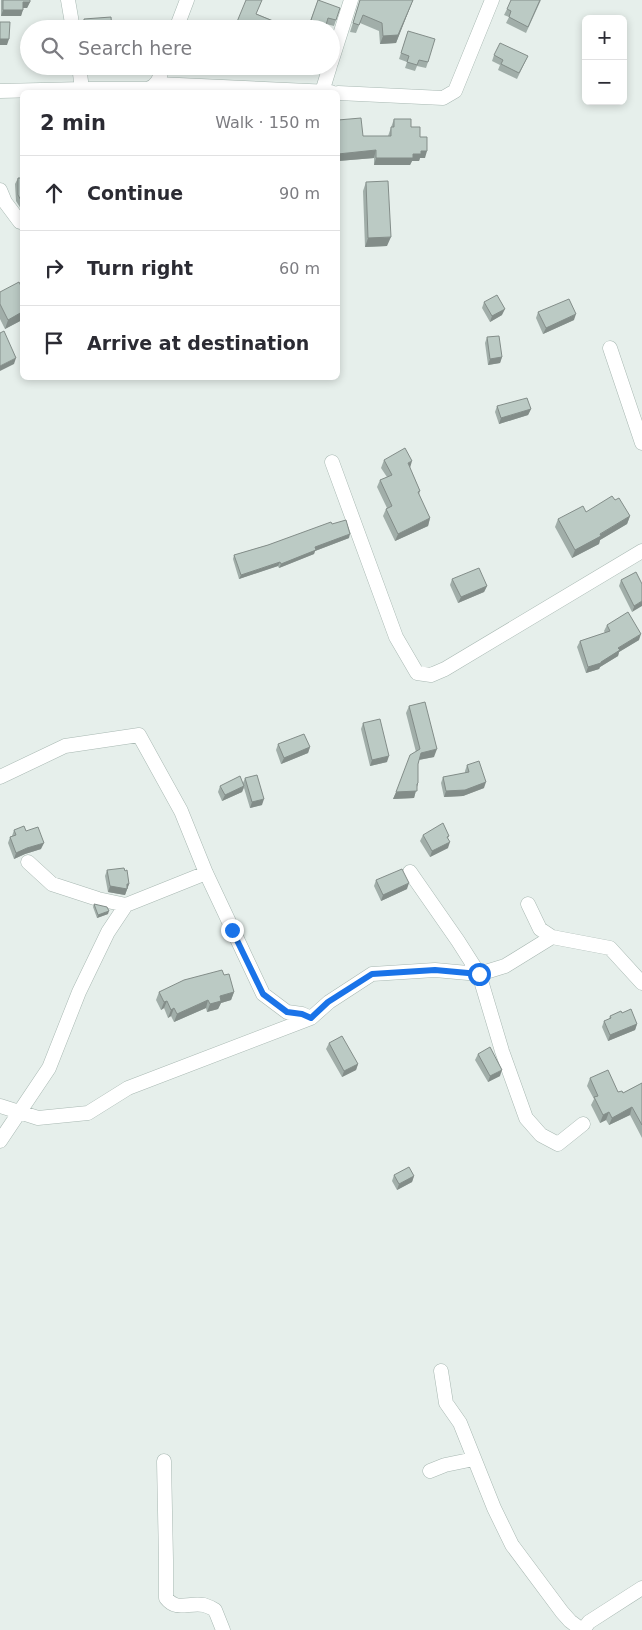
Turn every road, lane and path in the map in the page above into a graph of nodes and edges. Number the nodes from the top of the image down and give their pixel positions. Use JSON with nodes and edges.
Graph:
{"nodes":[{"id":1,"x":68,"y":0,"type":"edge"},
{"id":2,"x":187,"y":0,"type":"edge"},
{"id":3,"x":351,"y":0,"type":"edge"},
{"id":4,"x":492,"y":0,"type":"edge"},
{"id":5,"x":71,"y":20,"type":"edge"},
{"id":6,"x":179,"y":20,"type":"edge"},
{"id":7,"x":340,"y":36,"type":"edge"},
{"id":8,"x":80,"y":75,"type":"edge"},
{"id":9,"x":160,"y":75,"type":"edge"},
{"id":10,"x":328,"y":75,"type":"edge"},
{"id":11,"x":156,"y":84,"type":"junction"},
{"id":12,"x":82,"y":89,"type":"junction"},
{"id":13,"x":55,"y":90,"type":"edge"},
{"id":14,"x":280,"y":90,"type":"edge"},
{"id":15,"x":323,"y":90,"type":"edge"},
{"id":16,"x":20,"y":91,"type":"edge"},
{"id":17,"x":0,"y":92,"type":"edge"},
{"id":18,"x":340,"y":93,"type":"edge"},
{"id":19,"x":0,"y":190,"type":"edge"},
{"id":20,"x":20,"y":221,"type":"edge"},
{"id":21,"x":610,"y":348,"type":"dead end"},
{"id":22,"x":642,"y":443,"type":"edge"},
{"id":23,"x":332,"y":462,"type":"dead end"},
{"id":24,"x":642,"y":551,"type":"edge"},
{"id":25,"x":0,"y":777,"type":"edge"},
{"id":26,"x":28,"y":862,"type":"dead end"},
{"id":27,"x":410,"y":872,"type":"dead end"},
{"id":28,"x":206,"y":873,"type":"junction"},
{"id":29,"x":528,"y":904,"type":"dead end"},
{"id":30,"x":126,"y":905,"type":"junction"},
{"id":31,"x":552,"y":937,"type":"junction"},
{"id":32,"x":479,"y":974,"type":"junction"},
{"id":33,"x":642,"y":983,"type":"edge"},
{"id":34,"x":311,"y":1018,"type":"junction"},
{"id":35,"x":0,"y":1106,"type":"edge"},
{"id":36,"x":20,"y":1112,"type":"junction"},
{"id":37,"x":583,"y":1124,"type":"dead end"},
{"id":38,"x":0,"y":1141,"type":"edge"},
{"id":39,"x":441,"y":1371,"type":"dead end"},
{"id":40,"x":474,"y":1459,"type":"junction"},
{"id":41,"x":164,"y":1461,"type":"dead end"},
{"id":42,"x":430,"y":1471,"type":"dead end"},
{"id":43,"x":642,"y":1588,"type":"edge"},
{"id":44,"x":223,"y":1630,"type":"edge"},
{"id":45,"x":583,"y":1630,"type":"edge"}],
"edges":[{"from":1,"to":5,"type":"street"},
{"from":2,"to":6,"type":"street"},
{"from":3,"to":7,"type":"street"},
{"from":4,"to":18,"type":"street"},
{"from":8,"to":12,"type":"street"},
{"from":9,"to":11,"type":"street"},
{"from":10,"to":15,"type":"street"},
{"from":11,"to":12,"type":"street"},
{"from":11,"to":14,"type":"street"},
{"from":12,"to":13,"type":"street"},
{"from":16,"to":17,"type":"street"},
{"from":19,"to":20,"type":"street"},
{"from":21,"to":22,"type":"street"},
{"from":23,"to":24,"type":"street"},
{"from":25,"to":28,"type":"street"},
{"from":26,"to":30,"type":"street"},
{"from":27,"to":32,"type":"street"},
{"from":28,"to":30,"type":"street"},
{"from":28,"to":34,"type":"street"},
{"from":29,"to":31,"type":"street"},
{"from":30,"to":36,"type":"street"},
{"from":31,"to":32,"type":"street"},
{"from":31,"to":33,"type":"street"},
{"from":32,"to":34,"type":"street"},
{"from":32,"to":37,"type":"street"},
{"from":34,"to":36,"type":"street"},
{"from":35,"to":36,"type":"street"},
{"from":36,"to":38,"type":"street"},
{"from":39,"to":40,"type":"street"},
{"from":40,"to":42,"type":"street"},
{"from":40,"to":45,"type":"street"},
{"from":41,"to":44,"type":"street"},
{"from":43,"to":45,"type":"street"}]}
